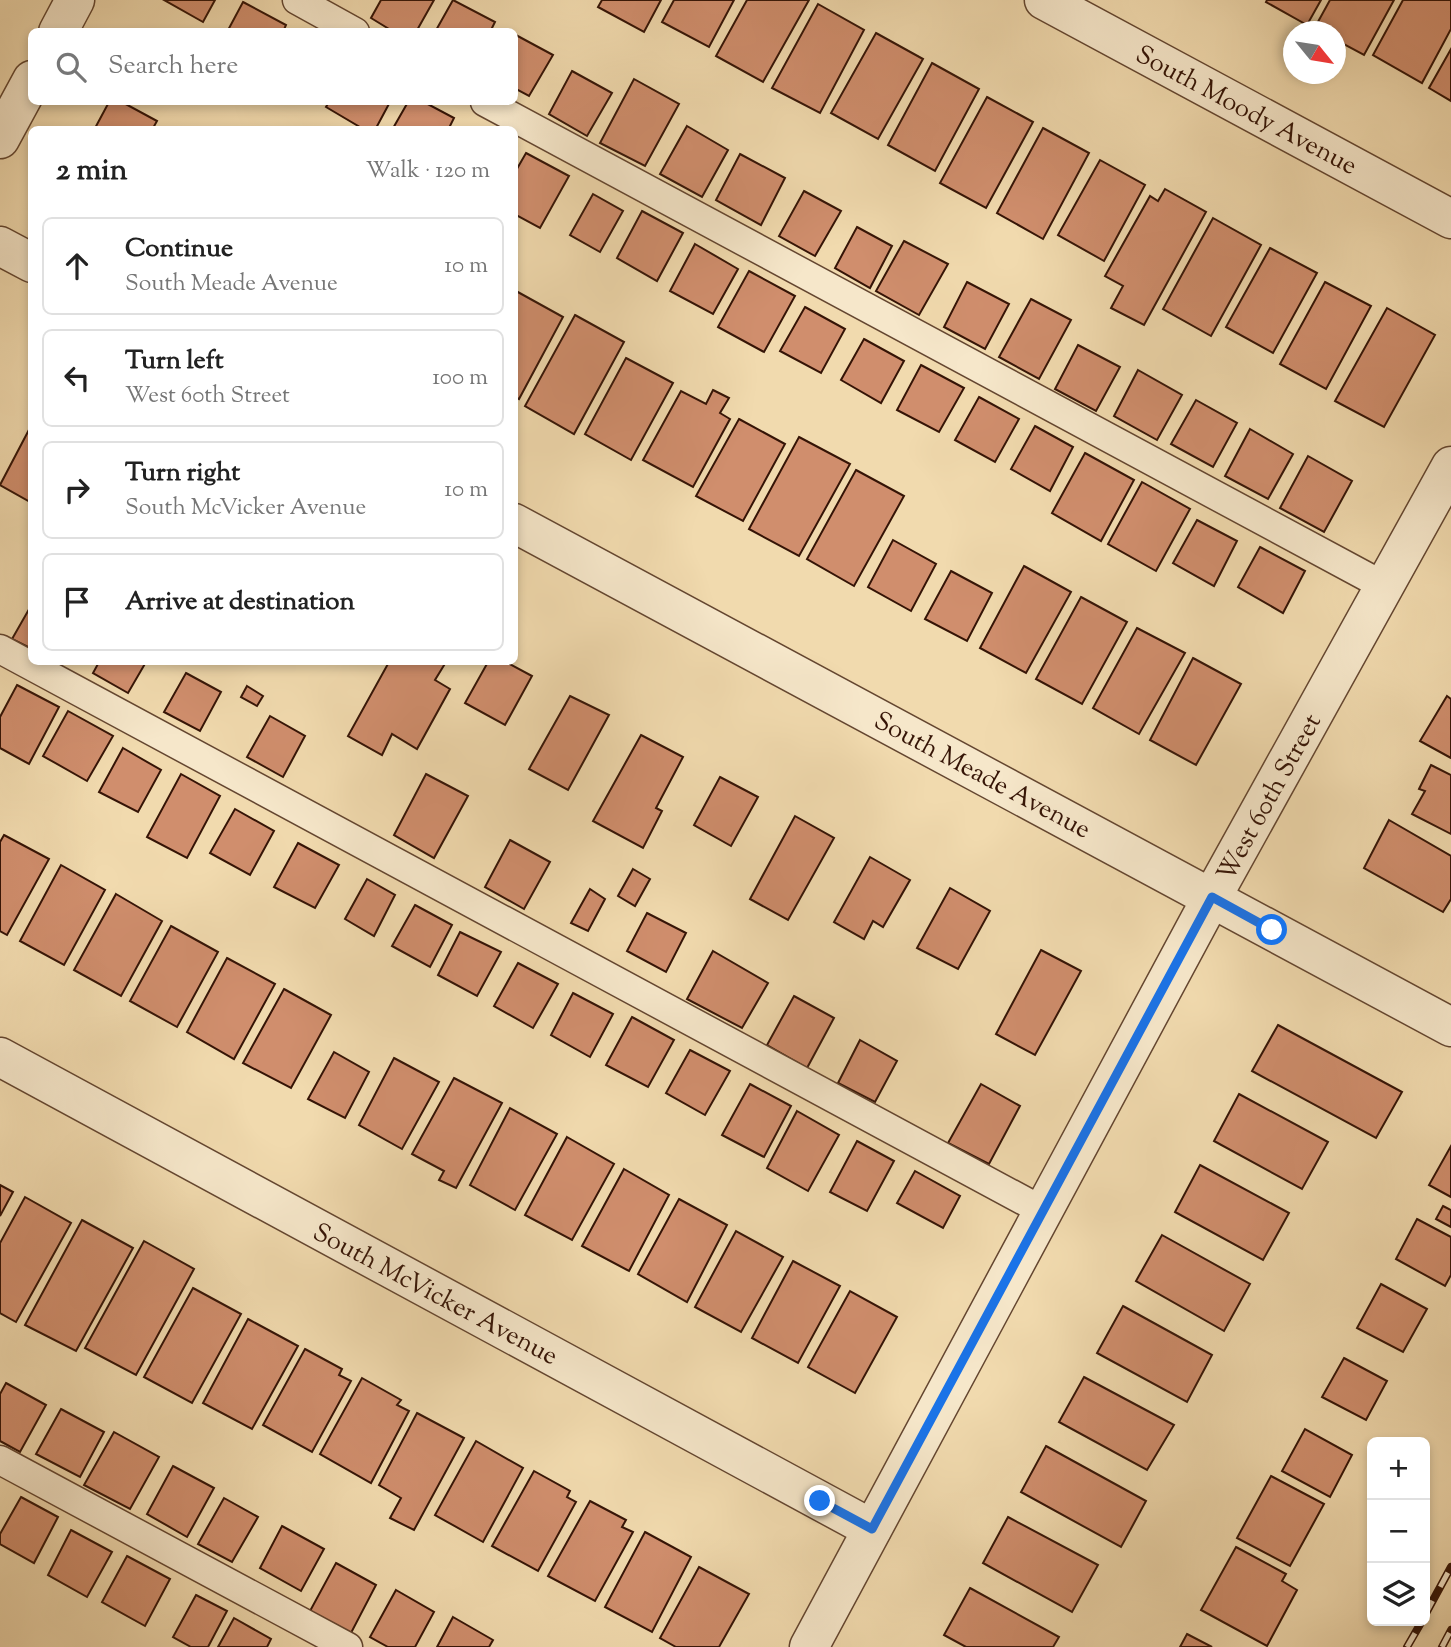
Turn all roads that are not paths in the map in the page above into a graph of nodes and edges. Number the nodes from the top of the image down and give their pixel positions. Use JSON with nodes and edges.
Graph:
{"nodes":[{"id":1,"x":75,"y":0,"type":"edge"},
{"id":2,"x":297,"y":0,"type":"edge"},
{"id":3,"x":1044,"y":0,"type":"edge"},
{"id":4,"x":60,"y":28,"type":"edge"},
{"id":5,"x":348,"y":28,"type":"edge"},
{"id":6,"x":28,"y":87,"type":"edge"},
{"id":7,"x":491,"y":105,"type":"edge"},
{"id":8,"x":0,"y":138,"type":"edge"},
{"id":9,"x":1451,"y":219,"type":"edge"},
{"id":10,"x":0,"y":247,"type":"edge"},
{"id":11,"x":28,"y":261,"type":"edge"},
{"id":12,"x":1451,"y":466,"type":"edge"},
{"id":13,"x":518,"y":525,"type":"edge"},
{"id":14,"x":1384,"y":586,"type":"junction"},
{"id":15,"x":0,"y":649,"type":"edge"},
{"id":16,"x":28,"y":664,"type":"edge"},
{"id":17,"x":30,"y":665,"type":"edge"},
{"id":18,"x":1212,"y":897,"type":"junction"},
{"id":19,"x":1451,"y":1027,"type":"edge"},
{"id":20,"x":0,"y":1057,"type":"edge"},
{"id":21,"x":1043,"y":1211,"type":"junction"},
{"id":22,"x":0,"y":1460,"type":"edge"},
{"id":23,"x":872,"y":1529,"type":"junction"},
{"id":24,"x":348,"y":1647,"type":"edge"},
{"id":25,"x":809,"y":1647,"type":"edge"}],
"edges":[{"from":1,"to":4,"type":"street"},
{"from":2,"to":5,"type":"lane"},
{"from":3,"to":9,"type":"street","name":"South Moody Avenue"},
{"from":6,"to":8,"type":"street"},
{"from":7,"to":14,"type":"lane"},
{"from":10,"to":11,"type":"street"},
{"from":12,"to":14,"type":"street","name":"West 60th Street"},
{"from":13,"to":18,"type":"street","name":"South Meade Avenue"},
{"from":14,"to":18,"type":"street","name":"West 60th Street"},
{"from":15,"to":16,"type":"lane"},
{"from":17,"to":21,"type":"lane"},
{"from":18,"to":19,"type":"street","name":"South Meade Avenue"},
{"from":18,"to":21,"type":"street","name":"West 60th Street"},
{"from":20,"to":23,"type":"street","name":"South McVicker Avenue"},
{"from":21,"to":23,"type":"street","name":"West 60th Street"},
{"from":22,"to":24,"type":"lane"},
{"from":23,"to":25,"type":"street","name":"West 60th Street"}]}
